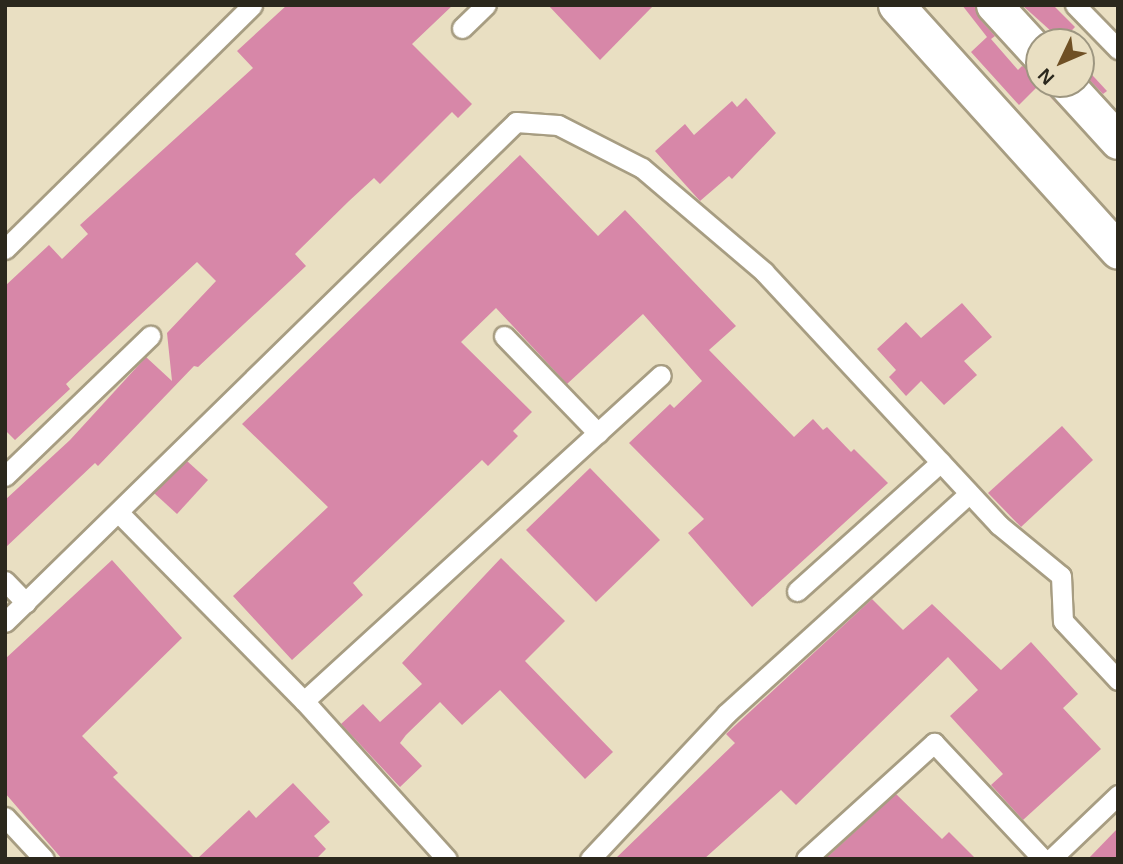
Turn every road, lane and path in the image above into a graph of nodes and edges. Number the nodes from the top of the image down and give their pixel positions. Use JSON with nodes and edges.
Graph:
{"nodes":[{"id":1,"x":252,"y":5,"type":"edge"},
{"id":2,"x":486,"y":5,"type":"edge"},
{"id":3,"x":896,"y":5,"type":"edge"},
{"id":4,"x":994,"y":5,"type":"edge"},
{"id":5,"x":1076,"y":5,"type":"edge"},
{"id":6,"x":462,"y":28,"type":"dead end"},
{"id":7,"x":1025,"y":39,"type":"edge"},
{"id":8,"x":1118,"y":49,"type":"edge"},
{"id":9,"x":1079,"y":98,"type":"edge"},
{"id":10,"x":1118,"y":141,"type":"edge"},
{"id":11,"x":5,"y":249,"type":"edge"},
{"id":12,"x":1118,"y":251,"type":"edge"},
{"id":13,"x":504,"y":335,"type":"dead end"},
{"id":14,"x":150,"y":336,"type":"dead end"},
{"id":15,"x":661,"y":375,"type":"dead end"},
{"id":16,"x":598,"y":433,"type":"junction"},
{"id":17,"x":941,"y":462,"type":"junction"},
{"id":18,"x":5,"y":476,"type":"edge"},
{"id":19,"x":970,"y":494,"type":"junction"},
{"id":20,"x":120,"y":514,"type":"junction"},
{"id":21,"x":5,"y":581,"type":"edge"},
{"id":22,"x":797,"y":591,"type":"dead end"},
{"id":23,"x":26,"y":603,"type":"junction"},
{"id":24,"x":5,"y":622,"type":"edge"},
{"id":25,"x":1118,"y":680,"type":"edge"},
{"id":26,"x":304,"y":701,"type":"junction"},
{"id":27,"x":1118,"y":795,"type":"edge"},
{"id":28,"x":9,"y":827,"type":"edge"},
{"id":29,"x":44,"y":859,"type":"edge"},
{"id":30,"x":447,"y":859,"type":"edge"},
{"id":31,"x":590,"y":859,"type":"edge"},
{"id":32,"x":806,"y":859,"type":"edge"},
{"id":33,"x":1042,"y":859,"type":"edge"},
{"id":34,"x":1051,"y":859,"type":"edge"}],
"edges":[{"from":1,"to":11,"type":"street"},
{"from":2,"to":6,"type":"street"},
{"from":3,"to":12,"type":"highway"},
{"from":4,"to":7,"type":"highway"},
{"from":5,"to":8,"type":"street"},
{"from":9,"to":10,"type":"highway"},
{"from":13,"to":16,"type":"street"},
{"from":14,"to":18,"type":"street"},
{"from":15,"to":16,"type":"street"},
{"from":16,"to":26,"type":"street"},
{"from":17,"to":19,"type":"street"},
{"from":17,"to":20,"type":"street"},
{"from":17,"to":22,"type":"street"},
{"from":19,"to":25,"type":"street"},
{"from":19,"to":31,"type":"street"},
{"from":20,"to":23,"type":"street"},
{"from":20,"to":26,"type":"street"},
{"from":21,"to":23,"type":"street"},
{"from":23,"to":24,"type":"street"},
{"from":26,"to":30,"type":"street"},
{"from":27,"to":34,"type":"street"},
{"from":28,"to":29,"type":"street"},
{"from":32,"to":33,"type":"street"}]}
